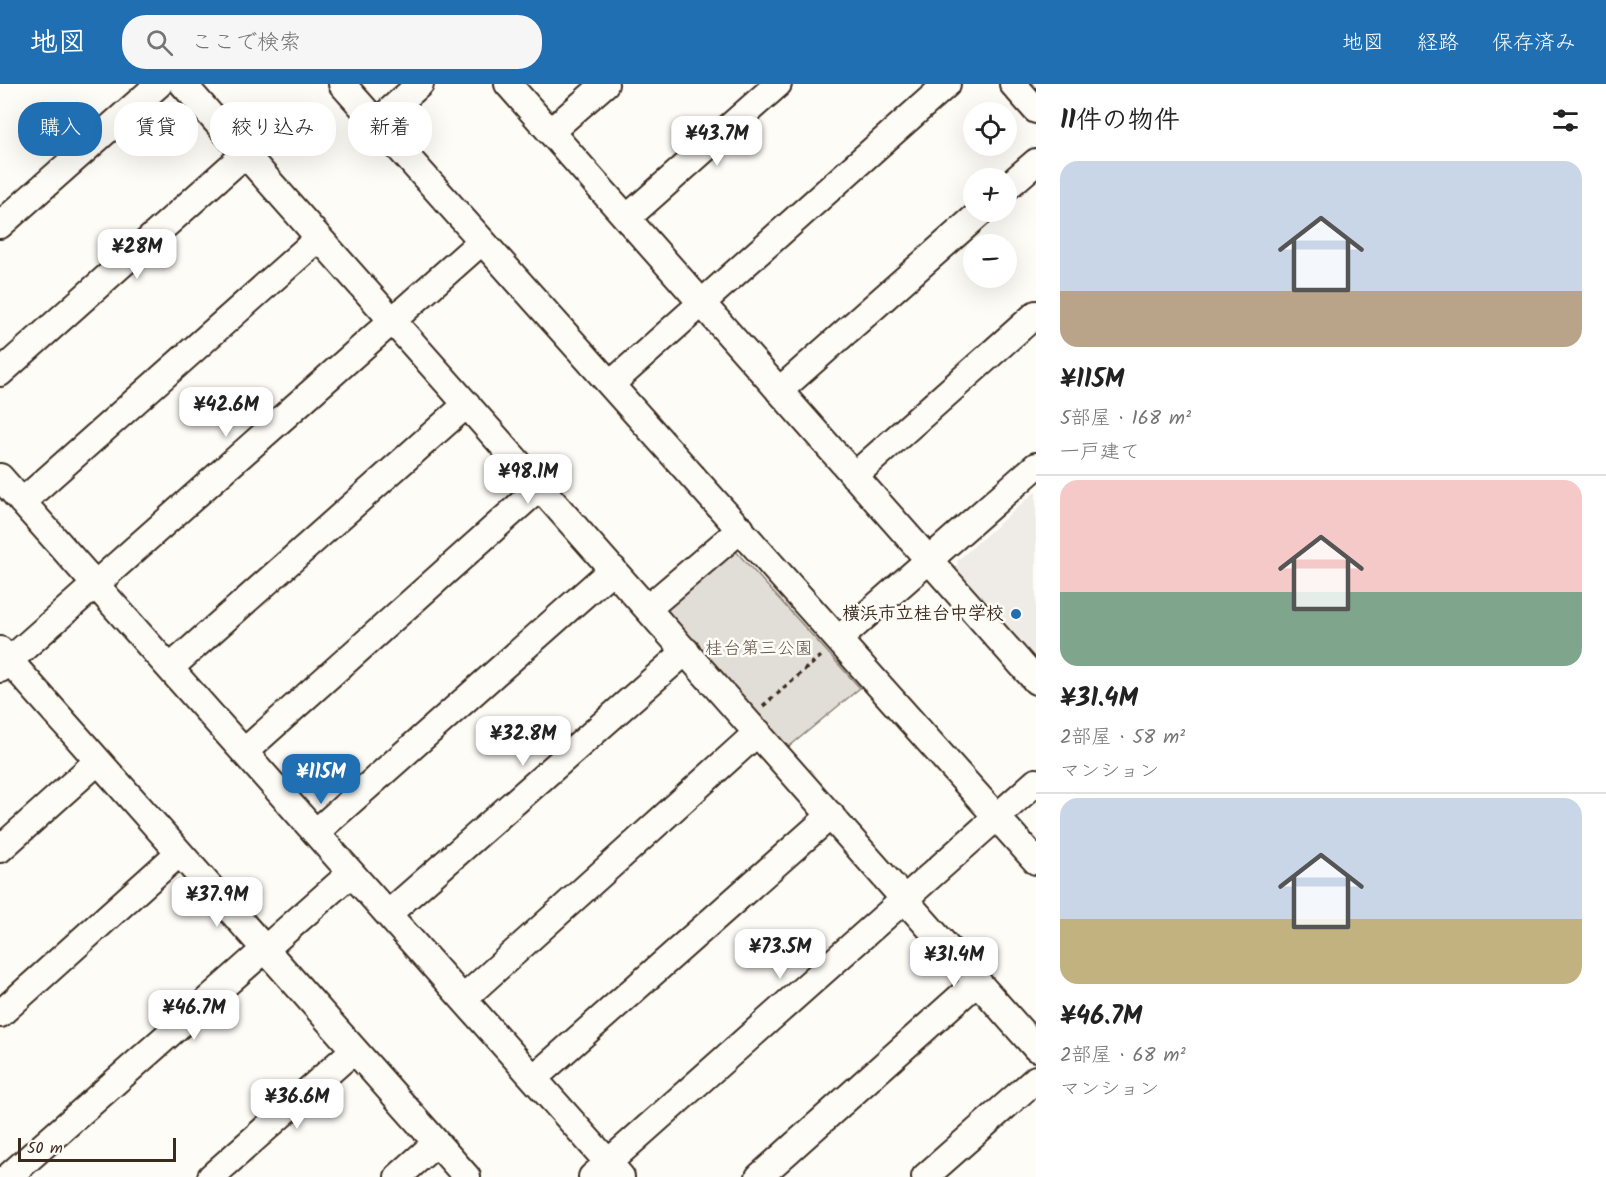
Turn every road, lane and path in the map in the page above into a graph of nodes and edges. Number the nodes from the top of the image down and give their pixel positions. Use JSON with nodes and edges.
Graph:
{"nodes":[{"id":1,"x":159,"y":84,"type":"edge"},
{"id":2,"x":183,"y":84,"type":"edge"},
{"id":3,"x":342,"y":84,"type":"edge"},
{"id":4,"x":420,"y":84,"type":"edge"},
{"id":5,"x":508,"y":84,"type":"edge"},
{"id":6,"x":604,"y":84,"type":"edge"},
{"id":7,"x":778,"y":84,"type":"edge"},
{"id":8,"x":947,"y":84,"type":"edge"},
{"id":9,"x":1013,"y":84,"type":"edge"},
{"id":10,"x":358,"y":102,"type":"edge"},
{"id":11,"x":400,"y":102,"type":"edge"},
{"id":12,"x":1036,"y":110,"type":"edge"},
{"id":13,"x":210,"y":114,"type":"edge"},
{"id":14,"x":550,"y":132,"type":"junction"},
{"id":15,"x":243,"y":156,"type":"edge"},
{"id":16,"x":247,"y":156,"type":"edge"},
{"id":17,"x":406,"y":156,"type":"edge"},
{"id":18,"x":1036,"y":162,"type":"edge"},
{"id":19,"x":1017,"y":178,"type":"edge"},
{"id":20,"x":627,"y":218,"type":"junction"},
{"id":21,"x":970,"y":222,"type":"edge"},
{"id":22,"x":0,"y":225,"type":"edge"},
{"id":23,"x":319,"y":238,"type":"junction"},
{"id":24,"x":482,"y":241,"type":"junction"},
{"id":25,"x":702,"y":303,"type":"junction"},
{"id":26,"x":1036,"y":314,"type":"edge"},
{"id":27,"x":393,"y":320,"type":"junction"},
{"id":28,"x":0,"y":373,"type":"edge"},
{"id":29,"x":611,"y":384,"type":"junction"},
{"id":30,"x":779,"y":391,"type":"junction"},
{"id":31,"x":467,"y":404,"type":"junction"},
{"id":32,"x":1036,"y":466,"type":"edge"},
{"id":33,"x":854,"y":476,"type":"junction"},
{"id":34,"x":0,"y":477,"type":"edge"},
{"id":35,"x":540,"y":487,"type":"junction"},
{"id":36,"x":22,"y":502,"type":"junction"},
{"id":37,"x":741,"y":529,"type":"junction"},
{"id":38,"x":929,"y":560,"type":"junction"},
{"id":39,"x":613,"y":568,"type":"junction"},
{"id":40,"x":95,"y":584,"type":"junction"},
{"id":41,"x":648,"y":608,"type":"junction"},
{"id":42,"x":839,"y":639,"type":"junction"},
{"id":43,"x":686,"y":651,"type":"junction"},
{"id":44,"x":3,"y":660,"type":"edge"},
{"id":45,"x":170,"y":668,"type":"junction"},
{"id":46,"x":1036,"y":681,"type":"edge"},
{"id":47,"x":753,"y":726,"type":"junction"},
{"id":48,"x":244,"y":752,"type":"junction"},
{"id":49,"x":98,"y":761,"type":"junction"},
{"id":50,"x":1036,"y":782,"type":"edge"},
{"id":51,"x":831,"y":815,"type":"junction"},
{"id":52,"x":998,"y":817,"type":"junction"},
{"id":53,"x":316,"y":832,"type":"junction"},
{"id":54,"x":0,"y":849,"type":"edge"},
{"id":55,"x":179,"y":853,"type":"junction"},
{"id":56,"x":1036,"y":861,"type":"edge"},
{"id":57,"x":351,"y":873,"type":"junction"},
{"id":58,"x":905,"y":898,"type":"junction"},
{"id":59,"x":388,"y":914,"type":"junction"},
{"id":60,"x":265,"y":950,"type":"junction"},
{"id":61,"x":977,"y":982,"type":"junction"},
{"id":62,"x":463,"y":999,"type":"junction"},
{"id":63,"x":0,"y":1014,"type":"edge"},
{"id":64,"x":1036,"y":1048,"type":"edge"},
{"id":65,"x":354,"y":1050,"type":"junction"},
{"id":66,"x":534,"y":1078,"type":"junction"},
{"id":67,"x":1036,"y":1078,"type":"edge"},
{"id":68,"x":436,"y":1143,"type":"junction"},
{"id":69,"x":607,"y":1172,"type":"edge"},
{"id":70,"x":8,"y":1177,"type":"edge"},
{"id":71,"x":211,"y":1177,"type":"edge"},
{"id":72,"x":398,"y":1177,"type":"edge"},
{"id":73,"x":467,"y":1177,"type":"edge"},
{"id":74,"x":759,"y":1177,"type":"edge"},
{"id":75,"x":925,"y":1177,"type":"edge"}],
"edges":[{"from":1,"to":22,"type":"street"},
{"from":2,"to":13,"type":"street"},
{"from":3,"to":10,"type":"street"},
{"from":4,"to":11,"type":"street"},
{"from":5,"to":14,"type":"street"},
{"from":6,"to":14,"type":"street"},
{"from":7,"to":20,"type":"street"},
{"from":8,"to":25,"type":"street"},
{"from":9,"to":12,"type":"street"},
{"from":14,"to":20,"type":"street"},
{"from":15,"to":28,"type":"street"},
{"from":16,"to":23,"type":"street"},
{"from":17,"to":24,"type":"street"},
{"from":18,"to":19,"type":"street"},
{"from":20,"to":25,"type":"street"},
{"from":21,"to":30,"type":"street"},
{"from":23,"to":27,"type":"street"},
{"from":23,"to":36,"type":"street"},
{"from":24,"to":27,"type":"street"},
{"from":24,"to":29,"type":"street"},
{"from":25,"to":29,"type":"street"},
{"from":25,"to":30,"type":"street"},
{"from":26,"to":33,"type":"street"},
{"from":27,"to":31,"type":"street"},
{"from":27,"to":40,"type":"street"},
{"from":29,"to":37,"type":"street"},
{"from":30,"to":33,"type":"street"},
{"from":31,"to":35,"type":"street"},
{"from":31,"to":45,"type":"street"},
{"from":32,"to":38,"type":"street"},
{"from":33,"to":38,"type":"street"},
{"from":34,"to":36,"type":"street"},
{"from":35,"to":39,"type":"street"},
{"from":35,"to":48,"type":"street"},
{"from":36,"to":40,"type":"street"},
{"from":37,"to":41,"type":"street"},
{"from":37,"to":42,"type":"street"},
{"from":38,"to":42,"type":"street"},
{"from":38,"to":46,"type":"street"},
{"from":39,"to":41,"type":"street"},
{"from":39,"to":53,"type":"street"},
{"from":40,"to":44,"type":"street"},
{"from":40,"to":45,"type":"street"},
{"from":41,"to":43,"type":"street"},
{"from":42,"to":47,"type":"path"},
{"from":42,"to":52,"type":"street"},
{"from":43,"to":47,"type":"street"},
{"from":43,"to":59,"type":"street"},
{"from":44,"to":49,"type":"street"},
{"from":45,"to":48,"type":"street"},
{"from":47,"to":51,"type":"street"},
{"from":47,"to":62,"type":"street"},
{"from":48,"to":53,"type":"street"},
{"from":49,"to":54,"type":"street"},
{"from":49,"to":55,"type":"street"},
{"from":50,"to":52,"type":"street"},
{"from":51,"to":58,"type":"street"},
{"from":51,"to":66,"type":"street"},
{"from":52,"to":56,"type":"street"},
{"from":52,"to":58,"type":"street"},
{"from":53,"to":57,"type":"street"},
{"from":55,"to":60,"type":"street"},
{"from":55,"to":63,"type":"street"},
{"from":57,"to":59,"type":"street"},
{"from":57,"to":60,"type":"street"},
{"from":58,"to":61,"type":"street"},
{"from":58,"to":69,"type":"street"},
{"from":59,"to":62,"type":"street"},
{"from":60,"to":65,"type":"street"},
{"from":60,"to":70,"type":"street"},
{"from":61,"to":64,"type":"street"},
{"from":61,"to":74,"type":"street"},
{"from":62,"to":66,"type":"street"},
{"from":65,"to":68,"type":"street"},
{"from":65,"to":71,"type":"street"},
{"from":66,"to":69,"type":"street"},
{"from":67,"to":75,"type":"street"},
{"from":68,"to":72,"type":"street"},
{"from":68,"to":73,"type":"street"}]}
